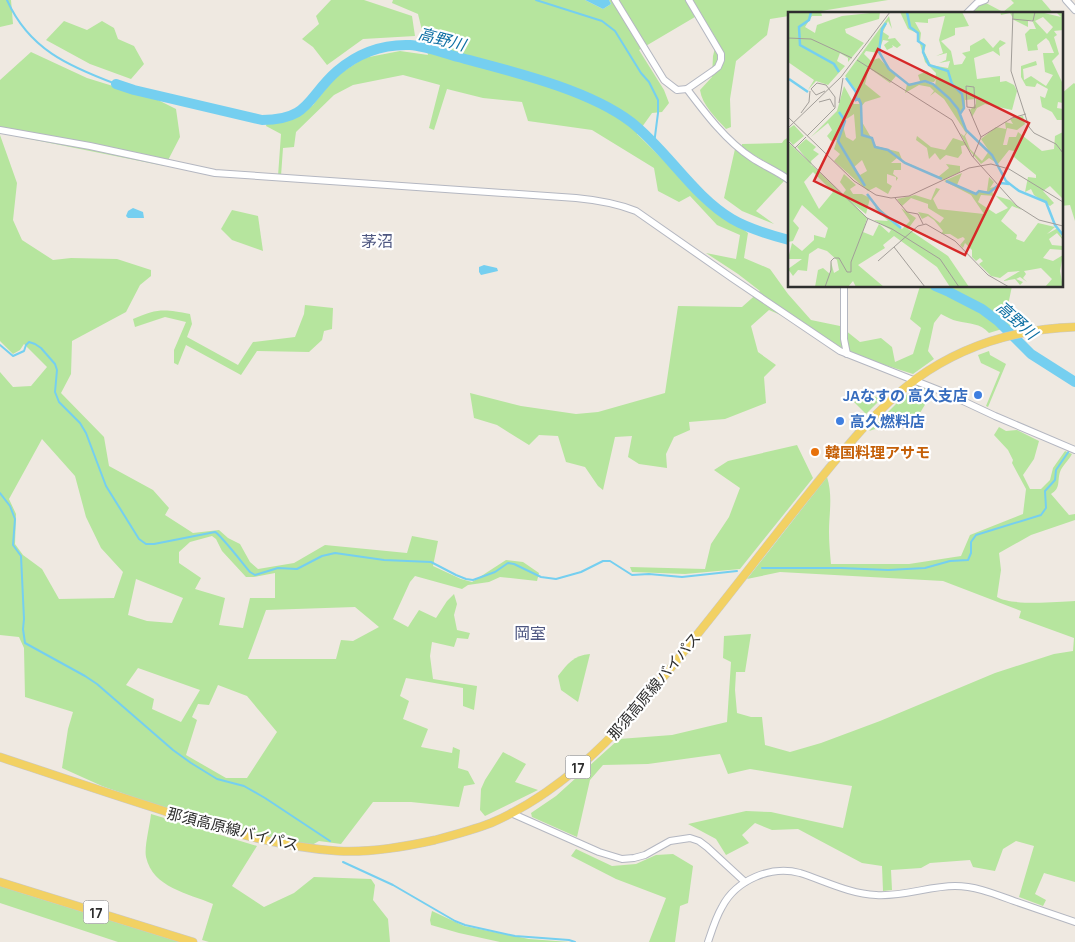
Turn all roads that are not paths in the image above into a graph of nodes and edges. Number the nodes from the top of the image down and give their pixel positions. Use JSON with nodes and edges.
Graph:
{"nodes":[{"id":1,"x":615,"y":0,"type":"edge"},
{"id":2,"x":689,"y":0,"type":"edge"},
{"id":3,"x":985,"y":0,"type":"edge"},
{"id":4,"x":1066,"y":0,"type":"edge"},
{"id":5,"x":1075,"y":10,"type":"edge"},
{"id":6,"x":968,"y":12,"type":"edge"},
{"id":7,"x":687,"y":89,"type":"junction"},
{"id":8,"x":0,"y":130,"type":"edge"},
{"id":9,"x":788,"y":179,"type":"edge"},
{"id":10,"x":844,"y":288,"type":"edge"},
{"id":11,"x":1075,"y":327,"type":"edge"},
{"id":12,"x":848,"y":354,"type":"junction"},
{"id":13,"x":914,"y":380,"type":"junction"},
{"id":14,"x":1075,"y":450,"type":"edge"},
{"id":15,"x":0,"y":757,"type":"edge"},
{"id":16,"x":511,"y":813,"type":"junction"},
{"id":17,"x":0,"y":882,"type":"edge"},
{"id":18,"x":745,"y":882,"type":"junction"},
{"id":19,"x":1075,"y":922,"type":"edge"},
{"id":20,"x":193,"y":942,"type":"edge"},
{"id":21,"x":708,"y":942,"type":"edge"}],
"edges":[{"from":1,"to":7,"type":"street"},
{"from":2,"to":7,"type":"street"},
{"from":3,"to":6,"type":"street"},
{"from":4,"to":5,"type":"street"},
{"from":7,"to":9,"type":"street"},
{"from":8,"to":12,"type":"street"},
{"from":10,"to":12,"type":"street"},
{"from":11,"to":13,"type":"main road","name":"那須高原線バイパス","number":"17"},
{"from":12,"to":13,"type":"street"},
{"from":13,"to":14,"type":"street"},
{"from":13,"to":16,"type":"main road","name":"那須高原線バイパス","number":"17"},
{"from":15,"to":16,"type":"main road","name":"那須高原線バイパス","number":"17"},
{"from":16,"to":18,"type":"street"},
{"from":17,"to":20,"type":"main road","number":"17"},
{"from":18,"to":19,"type":"street"},
{"from":18,"to":21,"type":"street"}]}
